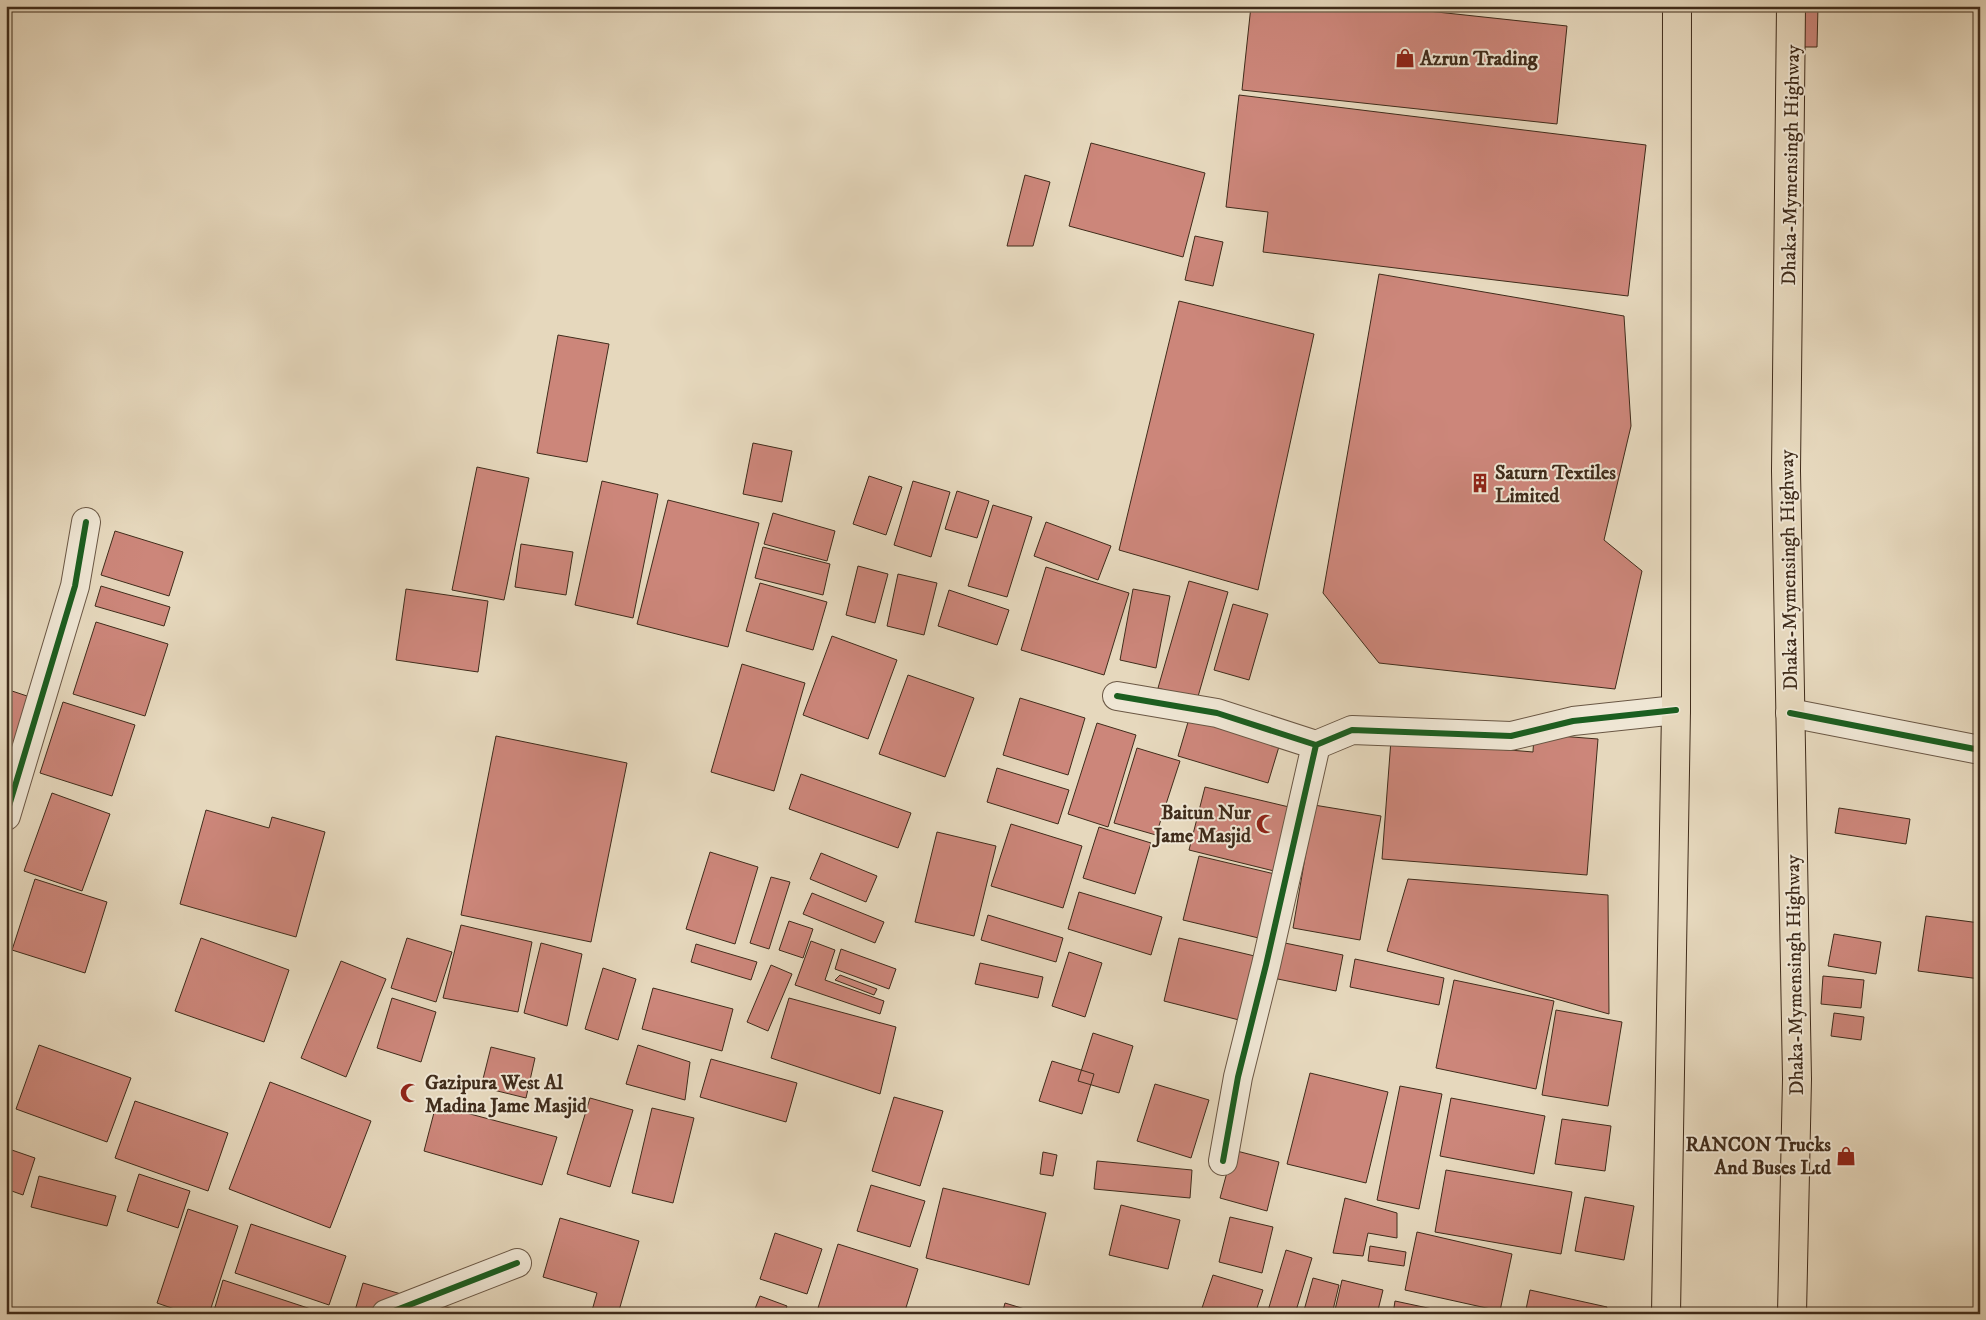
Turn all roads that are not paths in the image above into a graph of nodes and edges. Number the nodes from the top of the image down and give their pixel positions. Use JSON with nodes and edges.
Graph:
{"nodes":[{"id":1,"x":1677,"y":6,"type":"edge"},
{"id":2,"x":1792,"y":6,"type":"edge"},
{"id":3,"x":86,"y":522,"type":"dead end"},
{"id":4,"x":1117,"y":696,"type":"dead end"},
{"id":5,"x":1676,"y":710,"type":"junction"},
{"id":6,"x":1790,"y":713,"type":"junction"},
{"id":7,"x":1316,"y":745,"type":"junction"},
{"id":8,"x":1980,"y":750,"type":"edge"},
{"id":9,"x":6,"y":816,"type":"edge"},
{"id":10,"x":1223,"y":1161,"type":"dead end"},
{"id":11,"x":517,"y":1263,"type":"dead end"},
{"id":12,"x":386,"y":1314,"type":"edge"},
{"id":13,"x":1666,"y":1314,"type":"edge"},
{"id":14,"x":1792,"y":1314,"type":"edge"}],
"edges":[{"from":1,"to":5,"type":"highway"},
{"from":2,"to":6,"type":"highway","name":"Dhaka-Mymensingh Highway"},
{"from":3,"to":9,"type":"street"},
{"from":4,"to":7,"type":"street"},
{"from":5,"to":7,"type":"street"},
{"from":5,"to":13,"type":"highway"},
{"from":6,"to":8,"type":"street"},
{"from":6,"to":14,"type":"highway","name":"Dhaka-Mymensingh Highway"},
{"from":7,"to":10,"type":"street"},
{"from":11,"to":12,"type":"street"}]}
